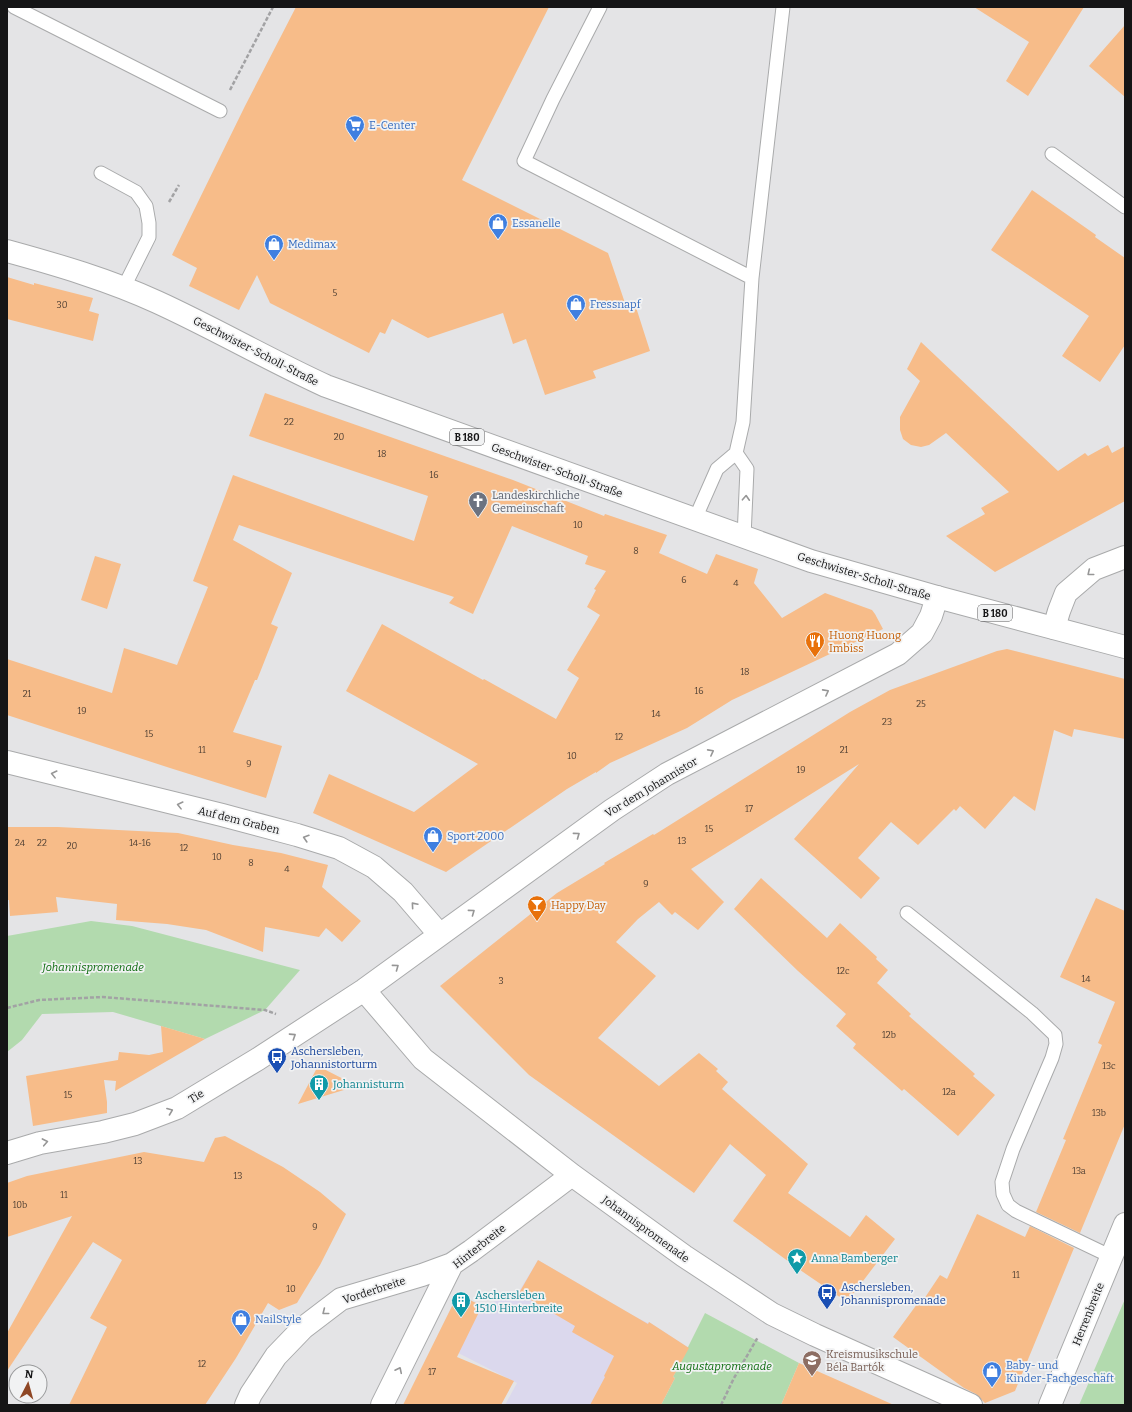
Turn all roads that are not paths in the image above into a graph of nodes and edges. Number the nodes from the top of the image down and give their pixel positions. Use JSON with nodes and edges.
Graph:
{"nodes":[{"id":1,"x":14,"y":7,"type":"edge"},
{"id":2,"x":600,"y":7,"type":"edge"},
{"id":3,"x":783,"y":7,"type":"edge"},
{"id":4,"x":220,"y":111,"type":"road end"},
{"id":5,"x":1052,"y":154,"type":"dead end"},
{"id":6,"x":101,"y":173,"type":"dead end"},
{"id":7,"x":1125,"y":207,"type":"edge"},
{"id":8,"x":7,"y":251,"type":"edge"},
{"id":9,"x":752,"y":278,"type":"junction"},
{"id":10,"x":123,"y":288,"type":"junction"},
{"id":11,"x":736,"y":454,"type":"junction"},
{"id":12,"x":694,"y":519,"type":"junction"},
{"id":13,"x":744,"y":537,"type":"junction"},
{"id":14,"x":1125,"y":557,"type":"edge"},
{"id":15,"x":937,"y":598,"type":"junction"},
{"id":16,"x":1054,"y":628,"type":"junction"},
{"id":17,"x":1125,"y":646,"type":"edge"},
{"id":18,"x":7,"y":762,"type":"edge"},
{"id":19,"x":907,"y":913,"type":"dead end"},
{"id":20,"x":440,"y":935,"type":"junction"},
{"id":21,"x":364,"y":990,"type":"junction"},
{"id":22,"x":7,"y":1152,"type":"edge"},
{"id":23,"x":572,"y":1174,"type":"junction"},
{"id":24,"x":1125,"y":1224,"type":"edge"},
{"id":25,"x":1112,"y":1257,"type":"junction"},
{"id":26,"x":452,"y":1264,"type":"junction"},
{"id":27,"x":246,"y":1405,"type":"edge"},
{"id":28,"x":382,"y":1405,"type":"edge"},
{"id":29,"x":971,"y":1405,"type":"edge"},
{"id":30,"x":1050,"y":1405,"type":"edge"}],
"edges":[{"from":1,"to":4,"type":"lane"},
{"from":2,"to":9,"type":"lane"},
{"from":3,"to":9,"type":"lane"},
{"from":5,"to":7,"type":"lane"},
{"from":6,"to":10,"type":"lane"},
{"from":8,"to":10,"type":"street","name":"Geschwister-Scholl-Straße","number":"B 180"},
{"from":9,"to":11,"type":"lane"},
{"from":10,"to":12,"type":"street","name":"Geschwister-Scholl-Straße","number":"B 180"},
{"from":11,"to":12,"type":"lane"},
{"from":13,"to":11,"type":"lane","one_way":true},
{"from":12,"to":13,"type":"street","name":"Geschwister-Scholl-Straße","number":"B 180"},
{"from":13,"to":15,"type":"street","name":"Geschwister-Scholl-Straße","number":"B 180"},
{"from":14,"to":16,"type":"street","one_way":true},
{"from":15,"to":16,"type":"street","name":"Geschwister-Scholl-Straße","number":"B 180"},
{"from":20,"to":15,"type":"street","name":"Vor dem Johannistor","one_way":true},
{"from":16,"to":17,"type":"street","number":"B 180"},
{"from":20,"to":18,"type":"street","name":"Auf dem Graben","one_way":true},
{"from":19,"to":25,"type":"lane"},
{"from":21,"to":20,"type":"street","name":"Vor dem Johannistor","one_way":true},
{"from":22,"to":21,"type":"street","name":"Tie","one_way":true},
{"from":21,"to":23,"type":"street","name":"Johannispromenade"},
{"from":23,"to":26,"type":"street","name":"Hinterbreite"},
{"from":23,"to":29,"type":"street","name":"Johannispromenade"},
{"from":24,"to":25,"type":"street","name":"Herrenbreite"},
{"from":25,"to":30,"type":"street","name":"Herrenbreite"},
{"from":26,"to":27,"type":"street","name":"Vorderbreite","one_way":true},
{"from":28,"to":26,"type":"street","name":"Hinterbreite","one_way":true}]}
